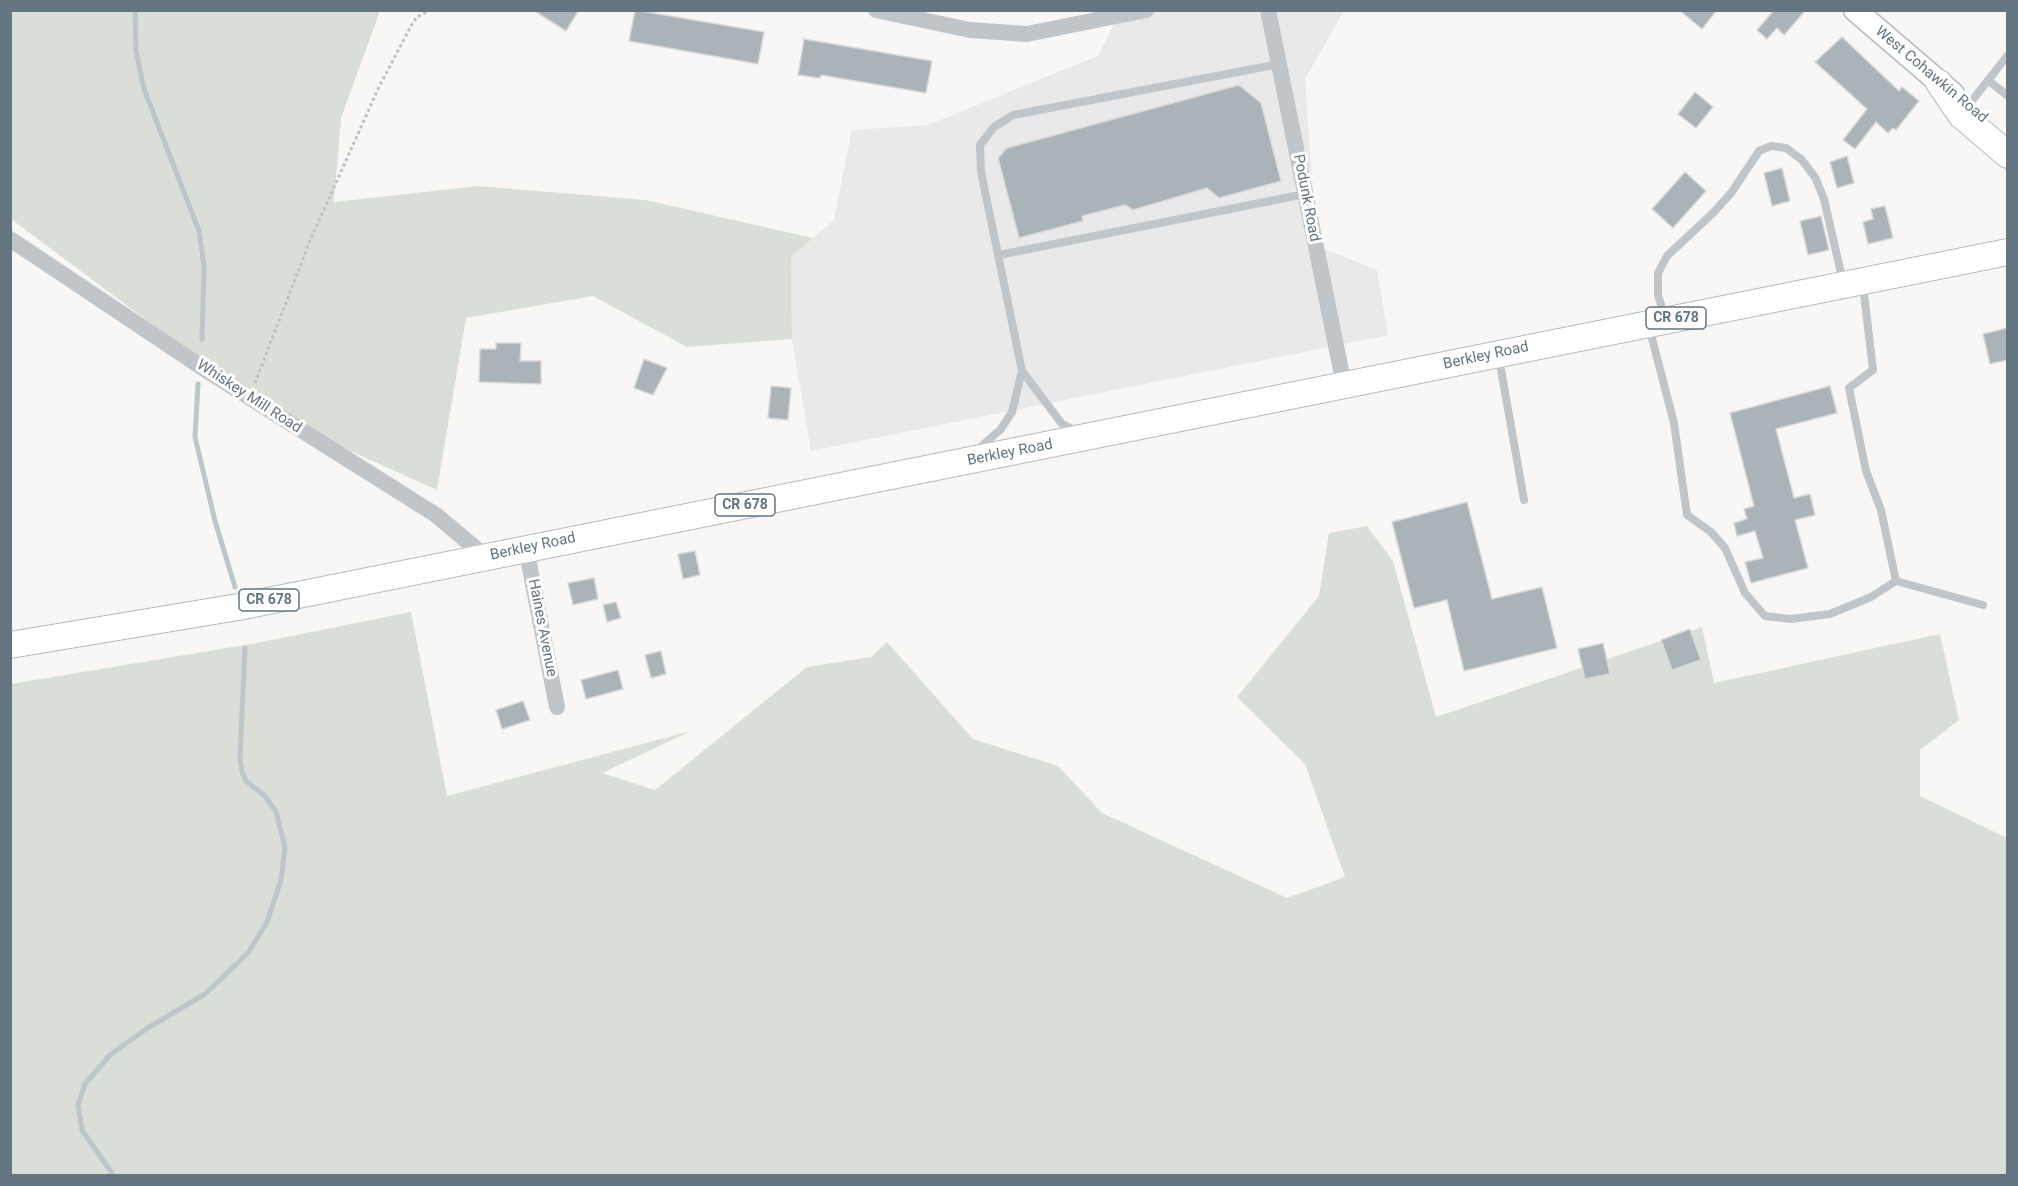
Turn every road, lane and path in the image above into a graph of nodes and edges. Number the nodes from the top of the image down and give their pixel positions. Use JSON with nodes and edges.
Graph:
{"nodes":[{"id":1,"x":429,"y":10,"type":"edge"},
{"id":2,"x":876,"y":10,"type":"edge"},
{"id":3,"x":1146,"y":10,"type":"edge"},
{"id":4,"x":1268,"y":10,"type":"edge"},
{"id":5,"x":1855,"y":10,"type":"edge"},
{"id":6,"x":924,"y":15,"type":"edge"},
{"id":7,"x":2007,"y":56,"type":"edge"},
{"id":8,"x":1279,"y":64,"type":"junction"},
{"id":9,"x":1989,"y":81,"type":"junction"},
{"id":10,"x":1939,"y":83,"type":"joint"},
{"id":11,"x":2007,"y":96,"type":"edge"},
{"id":12,"x":1965,"y":111,"type":"junction"},
{"id":13,"x":2005,"y":145,"type":"edge"},
{"id":14,"x":1305,"y":194,"type":"junction"},
{"id":15,"x":2007,"y":238,"type":"edge"},
{"id":16,"x":10,"y":239,"type":"edge"},
{"id":17,"x":2007,"y":252,"type":"edge"},
{"id":18,"x":999,"y":255,"type":"junction"},
{"id":19,"x":1891,"y":276,"type":"junction"},
{"id":20,"x":1853,"y":283,"type":"junction"},
{"id":21,"x":1656,"y":322,"type":"junction"},
{"id":22,"x":1498,"y":354,"type":"junction"},
{"id":23,"x":1022,"y":370,"type":"junction"},
{"id":24,"x":1344,"y":385,"type":"junction"},
{"id":25,"x":249,"y":397,"type":"junction"},
{"id":26,"x":1090,"y":437,"type":"junction"},
{"id":27,"x":965,"y":462,"type":"junction"},
{"id":28,"x":1524,"y":500,"type":"dead end"},
{"id":29,"x":526,"y":548,"type":"junction"},
{"id":30,"x":486,"y":557,"type":"junction"},
{"id":31,"x":1896,"y":581,"type":"junction"},
{"id":32,"x":1983,"y":605,"type":"dead end"},
{"id":33,"x":10,"y":645,"type":"edge"},
{"id":34,"x":557,"y":707,"type":"dead end"}],
"edges":[{"from":1,"to":25,"type":"path"},
{"from":2,"to":6,"type":"street"},
{"from":3,"to":6,"type":"street"},
{"from":4,"to":8,"type":"street","name":"Podunk Road"},
{"from":5,"to":10,"type":"main road","name":"West Cohawkin Road"},
{"from":7,"to":9,"type":"lane"},
{"from":8,"to":14,"type":"street","name":"Podunk Road"},
{"from":8,"to":18,"type":"lane"},
{"from":9,"to":11,"type":"lane"},
{"from":9,"to":12,"type":"lane"},
{"from":10,"to":12,"type":"main road"},
{"from":12,"to":13,"type":"main road"},
{"from":14,"to":18,"type":"lane"},
{"from":14,"to":24,"type":"street","name":"Podunk Road"},
{"from":15,"to":19,"type":"main road"},
{"from":16,"to":25,"type":"street","name":"Whiskey Mill Road"},
{"from":17,"to":19,"type":"main road","name":"Berkley Road","number":"CR 678"},
{"from":18,"to":23,"type":"lane"},
{"from":19,"to":20,"type":"main road","name":"Berkley Road","number":"CR 678"},
{"from":20,"to":21,"type":"main road","name":"Berkley Road","number":"CR 678"},
{"from":20,"to":21,"type":"lane"},
{"from":20,"to":31,"type":"lane"},
{"from":21,"to":22,"type":"main road","name":"Berkley Road","number":"CR 678"},
{"from":21,"to":31,"type":"lane"},
{"from":22,"to":24,"type":"main road","name":"Berkley Road","number":"CR 678"},
{"from":22,"to":28,"type":"lane"},
{"from":23,"to":26,"type":"lane"},
{"from":23,"to":27,"type":"lane"},
{"from":24,"to":26,"type":"main road","name":"Berkley Road","number":"CR 678"},
{"from":25,"to":30,"type":"street","name":"Whiskey Mill Road"},
{"from":26,"to":27,"type":"main road","name":"Berkley Road","number":"CR 678"},
{"from":27,"to":29,"type":"main road","name":"Berkley Road","number":"CR 678"},
{"from":29,"to":30,"type":"main road","name":"Berkley Road","number":"CR 678"},
{"from":29,"to":34,"type":"street","name":"Haines Avenue"},
{"from":30,"to":33,"type":"main road","name":"Berkley Road","number":"CR 678"},
{"from":31,"to":32,"type":"lane"}]}
